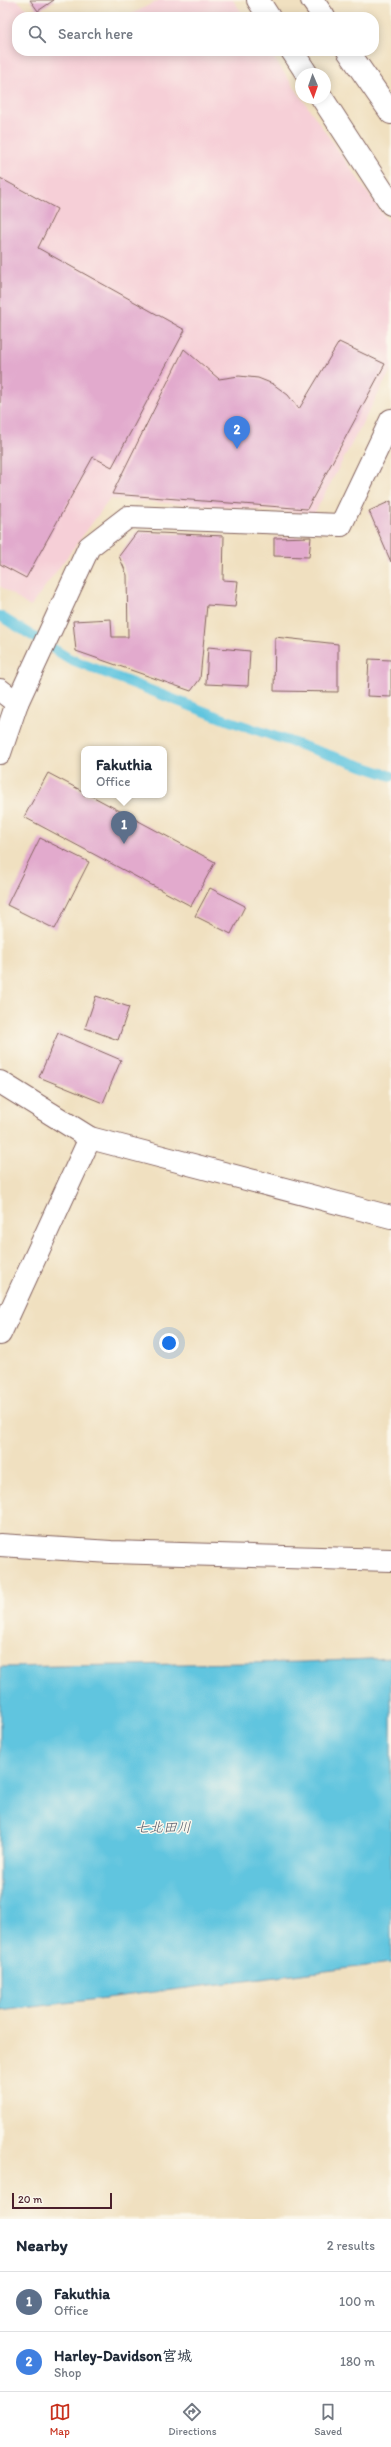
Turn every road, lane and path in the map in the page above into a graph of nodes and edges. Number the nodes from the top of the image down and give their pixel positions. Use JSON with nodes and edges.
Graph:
{"nodes":[{"id":1,"x":258,"y":0,"type":"edge"},
{"id":2,"x":312,"y":0,"type":"edge"},
{"id":3,"x":266,"y":12,"type":"edge"},
{"id":4,"x":320,"y":12,"type":"edge"},
{"id":5,"x":295,"y":56,"type":"edge"},
{"id":6,"x":351,"y":56,"type":"edge"},
{"id":7,"x":303,"y":68,"type":"edge"},
{"id":8,"x":326,"y":104,"type":"edge"},
{"id":9,"x":391,"y":113,"type":"edge"},
{"id":10,"x":391,"y":204,"type":"edge"},
{"id":11,"x":391,"y":420,"type":"edge"},
{"id":12,"x":0,"y":690,"type":"edge"},
{"id":13,"x":21,"y":696,"type":"junction"},
{"id":14,"x":0,"y":753,"type":"edge"},
{"id":15,"x":0,"y":1082,"type":"edge"},
{"id":16,"x":90,"y":1138,"type":"junction"},
{"id":17,"x":391,"y":1217,"type":"edge"},
{"id":18,"x":0,"y":1334,"type":"edge"},
{"id":19,"x":0,"y":1545,"type":"edge"},
{"id":20,"x":391,"y":1560,"type":"edge"}],
"edges":[{"from":1,"to":3,"type":"main road"},
{"from":2,"to":4,"type":"main road"},
{"from":5,"to":7,"type":"main road"},
{"from":6,"to":9,"type":"main road"},
{"from":8,"to":10,"type":"main road"},
{"from":11,"to":13,"type":"main road"},
{"from":12,"to":13,"type":"main road"},
{"from":13,"to":14,"type":"main road"},
{"from":15,"to":16,"type":"main road"},
{"from":16,"to":17,"type":"main road"},
{"from":16,"to":18,"type":"main road"},
{"from":19,"to":20,"type":"main road"}]}
